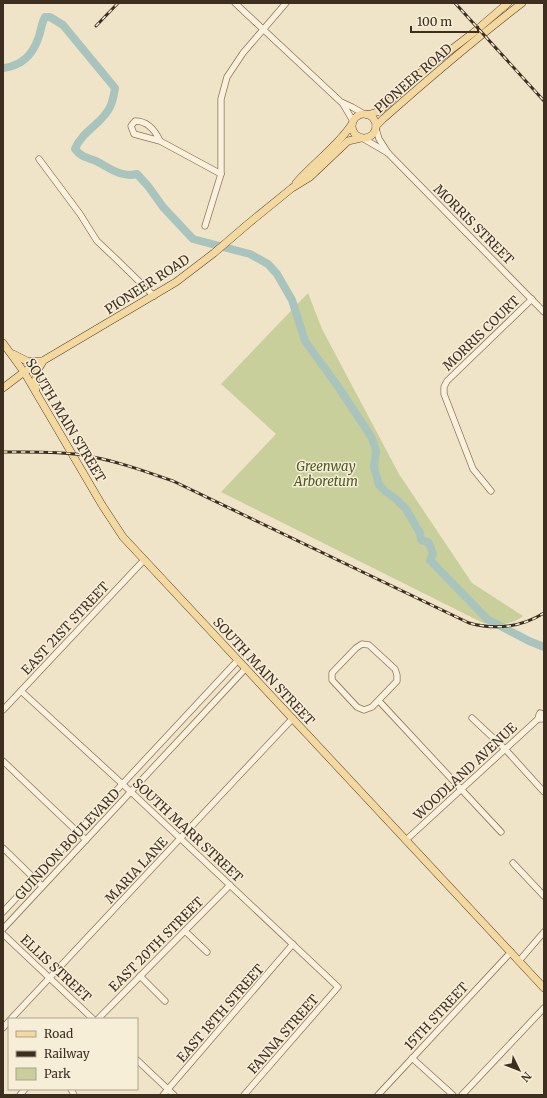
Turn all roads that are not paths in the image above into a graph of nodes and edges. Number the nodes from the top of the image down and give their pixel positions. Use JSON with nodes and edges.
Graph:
{"nodes":[{"id":1,"x":235,"y":3,"type":"edge"},
{"id":2,"x":286,"y":3,"type":"edge"},
{"id":3,"x":508,"y":3,"type":"edge"},
{"id":4,"x":522,"y":3,"type":"edge"},
{"id":5,"x":264,"y":30,"type":"junction"},
{"id":6,"x":343,"y":104,"type":"junction"},
{"id":7,"x":366,"y":114,"type":"junction"},
{"id":8,"x":352,"y":122,"type":"junction"},
{"id":9,"x":376,"y":127,"type":"junction"},
{"id":10,"x":362,"y":138,"type":"junction"},
{"id":11,"x":160,"y":141,"type":"junction"},
{"id":12,"x":388,"y":153,"type":"junction"},
{"id":13,"x":39,"y":159,"type":"dead end"},
{"id":14,"x":221,"y":174,"type":"junction"},
{"id":15,"x":292,"y":188,"type":"junction"},
{"id":16,"x":205,"y":226,"type":"dead end"},
{"id":17,"x":154,"y":296,"type":"junction"},
{"id":18,"x":532,"y":299,"type":"junction"},
{"id":19,"x":544,"y":312,"type":"edge"},
{"id":20,"x":3,"y":342,"type":"edge"},
{"id":21,"x":11,"y":353,"type":"junction"},
{"id":22,"x":43,"y":361,"type":"junction"},
{"id":23,"x":24,"y":372,"type":"junction"},
{"id":24,"x":3,"y":388,"type":"edge"},
{"id":25,"x":37,"y":392,"type":"junction"},
{"id":26,"x":491,"y":491,"type":"dead end"},
{"id":27,"x":144,"y":560,"type":"junction"},
{"id":28,"x":238,"y":660,"type":"junction"},
{"id":29,"x":246,"y":668,"type":"junction"},
{"id":30,"x":21,"y":691,"type":"junction"},
{"id":31,"x":379,"y":701,"type":"junction"},
{"id":32,"x":3,"y":710,"type":"edge"},
{"id":33,"x":542,"y":717,"type":"edge"},
{"id":34,"x":293,"y":718,"type":"junction"},
{"id":35,"x":472,"y":718,"type":"dead end"},
{"id":36,"x":504,"y":749,"type":"junction"},
{"id":37,"x":3,"y":760,"type":"edge"},
{"id":38,"x":123,"y":784,"type":"junction"},
{"id":39,"x":462,"y":789,"type":"junction"},
{"id":40,"x":130,"y":791,"type":"junction"},
{"id":41,"x":544,"y":792,"type":"edge"},
{"id":42,"x":78,"y":832,"type":"junction"},
{"id":43,"x":501,"y":832,"type":"dead end"},
{"id":44,"x":180,"y":839,"type":"junction"},
{"id":45,"x":86,"y":840,"type":"junction"},
{"id":46,"x":406,"y":840,"type":"junction"},
{"id":47,"x":3,"y":848,"type":"edge"},
{"id":48,"x":513,"y":863,"type":"dead end"},
{"id":49,"x":34,"y":878,"type":"junction"},
{"id":50,"x":230,"y":885,"type":"junction"},
{"id":51,"x":42,"y":886,"type":"junction"},
{"id":52,"x":544,"y":896,"type":"edge"},
{"id":53,"x":3,"y":912,"type":"edge"},
{"id":54,"x":3,"y":929,"type":"edge"},
{"id":55,"x":185,"y":931,"type":"junction"},
{"id":56,"x":544,"y":932,"type":"edge"},
{"id":57,"x":3,"y":934,"type":"edge"},
{"id":58,"x":293,"y":944,"type":"junction"},
{"id":59,"x":207,"y":952,"type":"dead end"},
{"id":60,"x":511,"y":952,"type":"junction"},
{"id":61,"x":519,"y":961,"type":"junction"},
{"id":62,"x":140,"y":976,"type":"junction"},
{"id":63,"x":49,"y":978,"type":"junction"},
{"id":64,"x":338,"y":987,"type":"joint"},
{"id":65,"x":544,"y":988,"type":"edge"},
{"id":66,"x":165,"y":1001,"type":"dead end"},
{"id":67,"x":544,"y":1008,"type":"edge"},
{"id":68,"x":12,"y":1018,"type":"edge"},
{"id":69,"x":92,"y":1018,"type":"edge"},
{"id":70,"x":99,"y":1018,"type":"edge"},
{"id":71,"x":412,"y":1058,"type":"junction"},
{"id":72,"x":138,"y":1061,"type":"edge"},
{"id":73,"x":169,"y":1090,"type":"junction"},
{"id":74,"x":163,"y":1095,"type":"edge"},
{"id":75,"x":174,"y":1095,"type":"edge"},
{"id":76,"x":244,"y":1095,"type":"edge"},
{"id":77,"x":378,"y":1095,"type":"edge"},
{"id":78,"x":453,"y":1095,"type":"edge"},
{"id":79,"x":462,"y":1095,"type":"edge"}],
"edges":[{"from":1,"to":5,"type":"street"},
{"from":2,"to":5,"type":"street"},
{"from":3,"to":7,"type":"main road","name":"PIONEER ROAD"},
{"from":4,"to":9,"type":"main road","name":"PIONEER ROAD"},
{"from":5,"to":6,"type":"street"},
{"from":5,"to":14,"type":"street"},
{"from":6,"to":7,"type":"street"},
{"from":6,"to":8,"type":"street"},
{"from":7,"to":8,"type":"main road"},
{"from":7,"to":9,"type":"main road"},
{"from":8,"to":10,"type":"main road"},
{"from":8,"to":15,"type":"main road","name":"PIONEER ROAD"},
{"from":9,"to":10,"type":"main road"},
{"from":9,"to":12,"type":"street","name":"MORRIS STREET"},
{"from":10,"to":12,"type":"street","name":"MORRIS STREET"},
{"from":10,"to":15,"type":"main road","name":"PIONEER ROAD"},
{"from":11,"to":11,"type":"street"},
{"from":11,"to":14,"type":"street"},
{"from":12,"to":18,"type":"street","name":"MORRIS STREET"},
{"from":13,"to":17,"type":"street"},
{"from":14,"to":16,"type":"street"},
{"from":15,"to":17,"type":"main road","name":"PIONEER ROAD"},
{"from":17,"to":22,"type":"main road","name":"PIONEER ROAD"},
{"from":18,"to":19,"type":"street","name":"MORRIS STREET"},
{"from":18,"to":26,"type":"street","name":"MORRIS COURT"},
{"from":20,"to":21,"type":"main road","name":"SOUTH MAIN STREET"},
{"from":21,"to":22,"type":"main road"},
{"from":21,"to":23,"type":"main road","name":"SOUTH MAIN STREET"},
{"from":22,"to":23,"type":"main road","name":"PIONEER ROAD"},
{"from":22,"to":25,"type":"main road"},
{"from":23,"to":24,"type":"main road","name":"PIONEER ROAD"},
{"from":23,"to":25,"type":"main road","name":"SOUTH MAIN STREET"},
{"from":25,"to":27,"type":"main road","name":"SOUTH MAIN STREET"},
{"from":27,"to":28,"type":"main road","name":"SOUTH MAIN STREET"},
{"from":27,"to":30,"type":"street","name":"EAST 21ST STREET"},
{"from":28,"to":29,"type":"main road","name":"SOUTH MAIN STREET"},
{"from":28,"to":38,"type":"street","name":"GUINDON BOULEVARD"},
{"from":29,"to":34,"type":"main road","name":"SOUTH MAIN STREET"},
{"from":29,"to":40,"type":"street","name":"GUINDON BOULEVARD"},
{"from":30,"to":32,"type":"street","name":"EAST 21ST STREET"},
{"from":30,"to":38,"type":"street","name":"SOUTH MARR STREET"},
{"from":31,"to":31,"type":"street"},
{"from":31,"to":39,"type":"street"},
{"from":33,"to":36,"type":"street","name":"WOODLAND AVENUE"},
{"from":34,"to":44,"type":"street","name":"MARIA LANE"},
{"from":34,"to":46,"type":"main road","name":"SOUTH MAIN STREET"},
{"from":35,"to":36,"type":"street"},
{"from":36,"to":39,"type":"street","name":"WOODLAND AVENUE"},
{"from":36,"to":41,"type":"street"},
{"from":37,"to":42,"type":"street"},
{"from":38,"to":40,"type":"street","name":"SOUTH MARR STREET"},
{"from":38,"to":42,"type":"street","name":"GUINDON BOULEVARD"},
{"from":39,"to":43,"type":"street"},
{"from":39,"to":46,"type":"street","name":"WOODLAND AVENUE"},
{"from":40,"to":44,"type":"street","name":"SOUTH MARR STREET"},
{"from":40,"to":45,"type":"street","name":"GUINDON BOULEVARD"},
{"from":42,"to":45,"type":"street"},
{"from":42,"to":49,"type":"street","name":"GUINDON BOULEVARD"},
{"from":44,"to":50,"type":"street","name":"SOUTH MARR STREET"},
{"from":44,"to":63,"type":"street","name":"MARIA LANE"},
{"from":45,"to":51,"type":"street","name":"GUINDON BOULEVARD"},
{"from":46,"to":60,"type":"main road","name":"SOUTH MAIN STREET"},
{"from":47,"to":49,"type":"street"},
{"from":48,"to":52,"type":"street"},
{"from":49,"to":51,"type":"street"},
{"from":49,"to":53,"type":"street","name":"GUINDON BOULEVARD"},
{"from":50,"to":55,"type":"street","name":"EAST 20TH STREET"},
{"from":50,"to":58,"type":"street","name":"SOUTH MARR STREET"},
{"from":51,"to":54,"type":"street","name":"GUINDON BOULEVARD"},
{"from":55,"to":59,"type":"street"},
{"from":55,"to":62,"type":"street","name":"EAST 20TH STREET"},
{"from":56,"to":61,"type":"street"},
{"from":57,"to":63,"type":"street","name":"ELLIS STREET"},
{"from":58,"to":64,"type":"street","name":"SOUTH MARR STREET"},
{"from":58,"to":73,"type":"street","name":"EAST 18TH STREET"},
{"from":60,"to":61,"type":"main road","name":"SOUTH MAIN STREET"},
{"from":60,"to":71,"type":"street","name":"15TH STREET"},
{"from":61,"to":65,"type":"main road","name":"SOUTH MAIN STREET"},
{"from":62,"to":66,"type":"street"},
{"from":62,"to":70,"type":"street","name":"EAST 20TH STREET"},
{"from":63,"to":68,"type":"street","name":"MARIA LANE"},
{"from":63,"to":69,"type":"street","name":"ELLIS STREET"},
{"from":64,"to":76,"type":"street","name":"FANNA STREET"},
{"from":67,"to":79,"type":"street"},
{"from":71,"to":77,"type":"street","name":"15TH STREET"},
{"from":71,"to":78,"type":"street"},
{"from":72,"to":73,"type":"street"},
{"from":73,"to":74,"type":"street","name":"EAST 18TH STREET"},
{"from":73,"to":75,"type":"street"}]}
